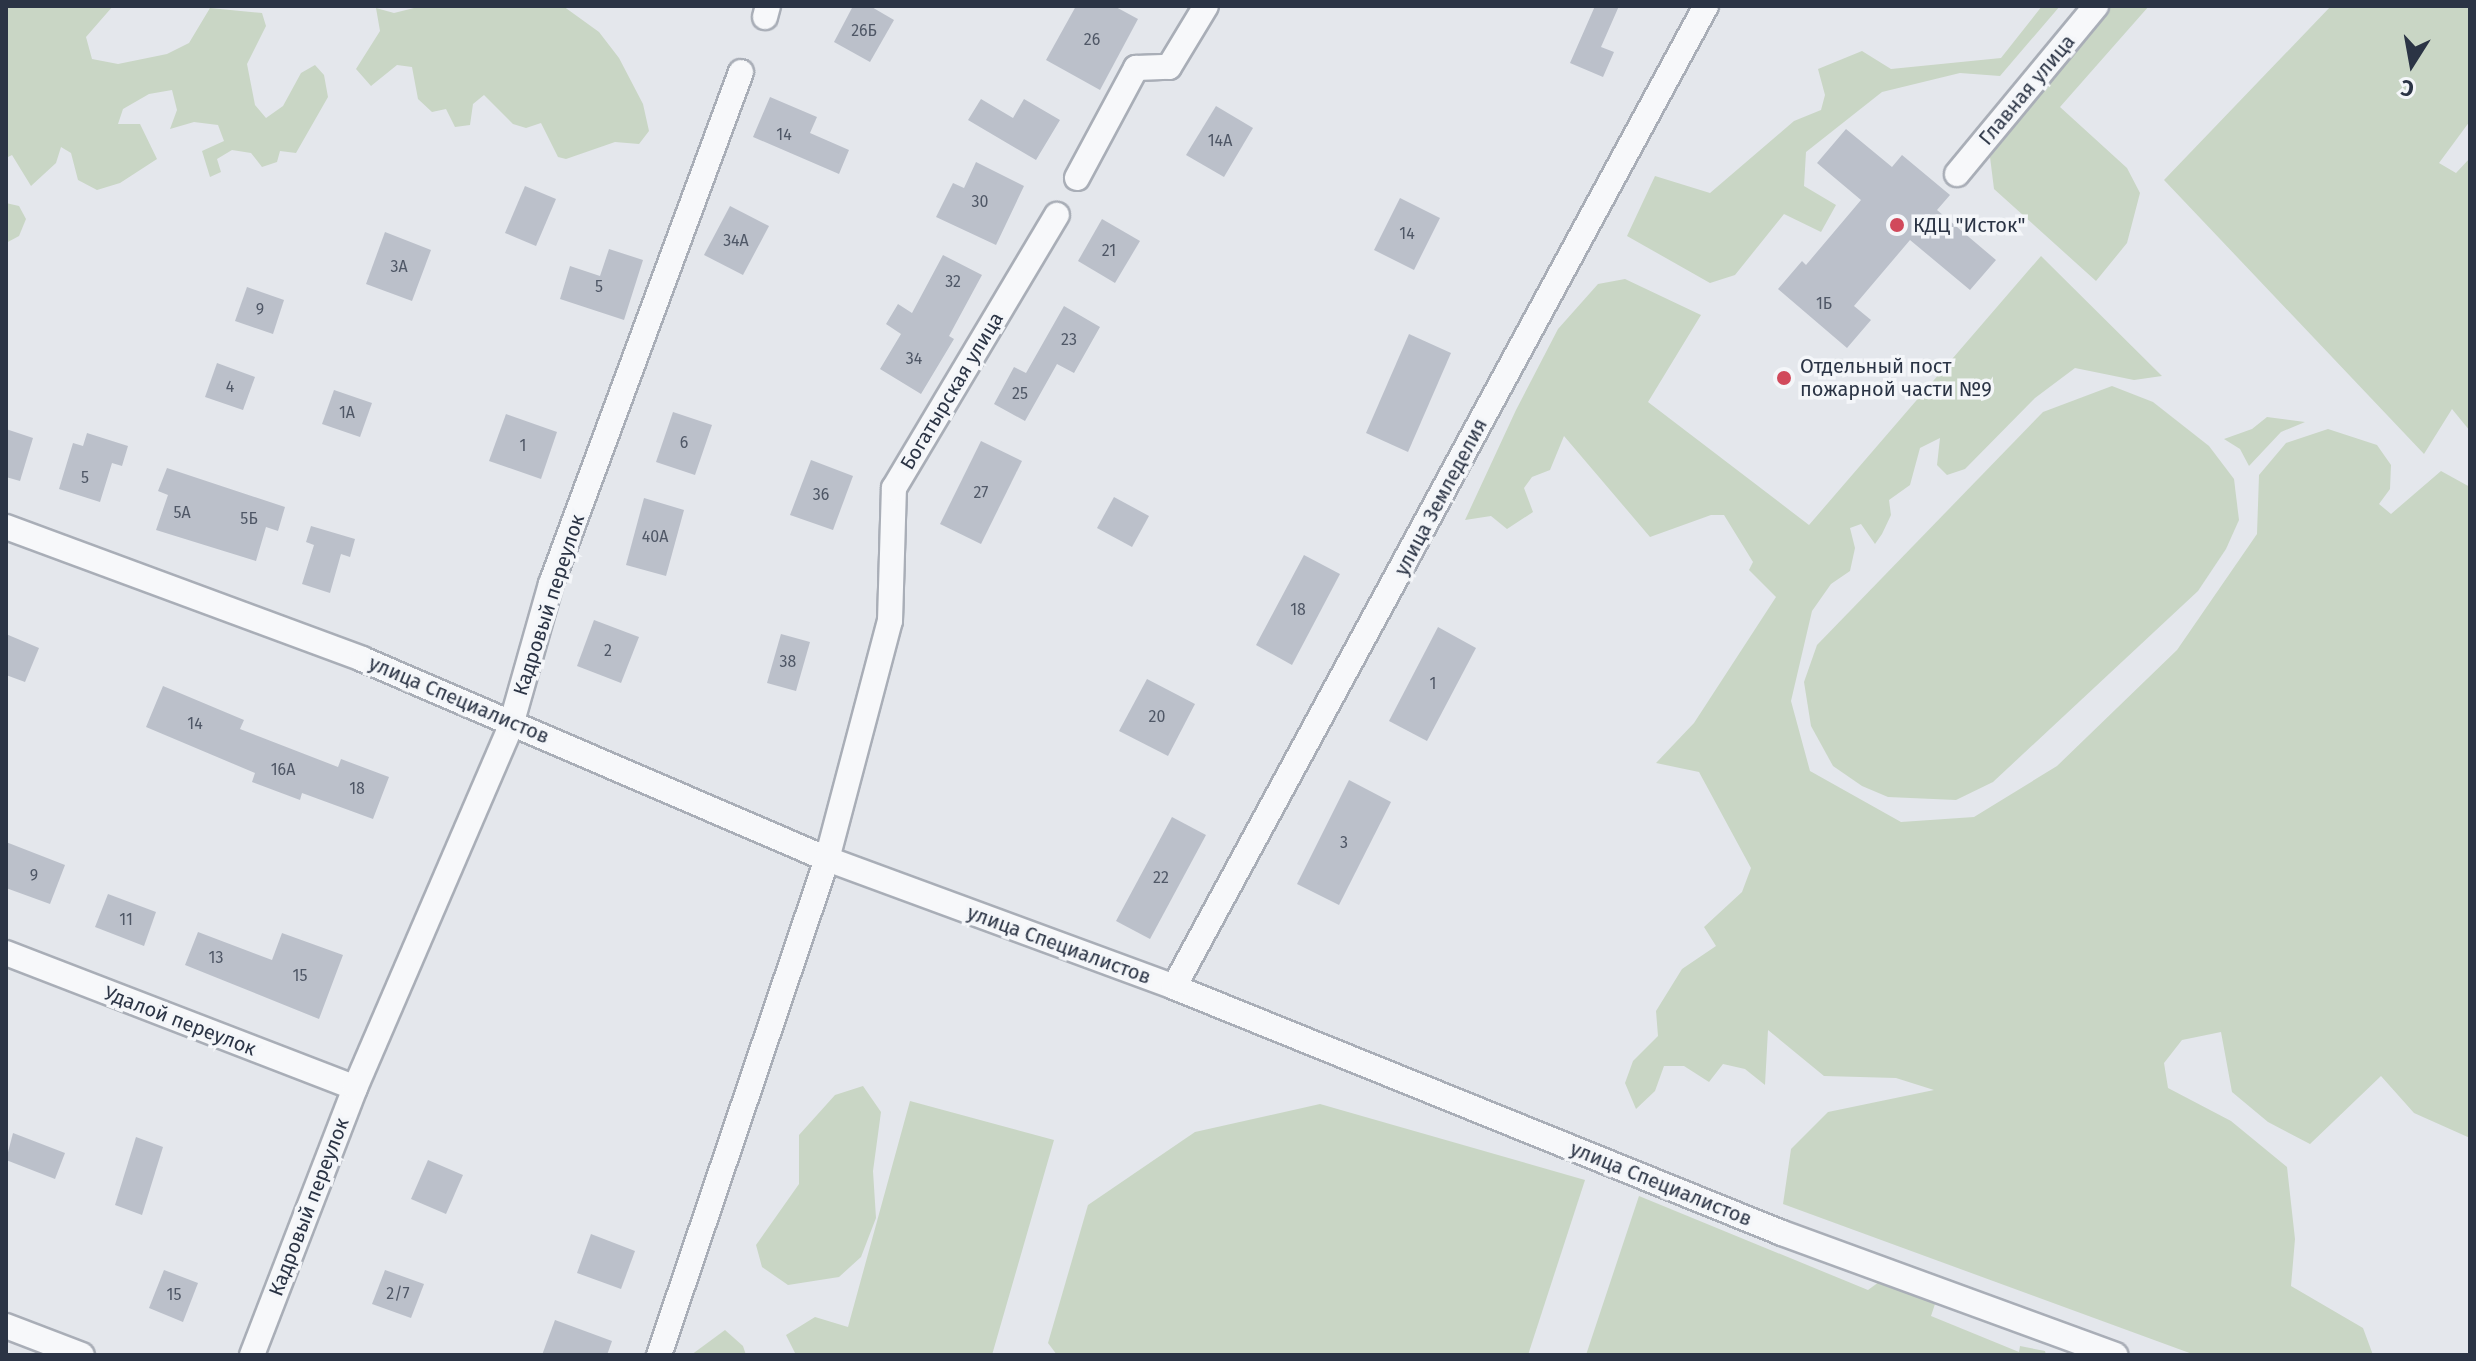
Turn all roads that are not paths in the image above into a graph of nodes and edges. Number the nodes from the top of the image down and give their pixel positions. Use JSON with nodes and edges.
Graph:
{"nodes":[{"id":1,"x":1206,"y":6,"type":"edge"},
{"id":2,"x":1706,"y":6,"type":"edge"},
{"id":3,"x":2096,"y":6,"type":"edge"},
{"id":4,"x":741,"y":72,"type":"dead end"},
{"id":5,"x":1957,"y":174,"type":"dead end"},
{"id":6,"x":1077,"y":178,"type":"dead end"},
{"id":7,"x":1057,"y":215,"type":"dead end"},
{"id":8,"x":6,"y":527,"type":"edge"},
{"id":9,"x":511,"y":725,"type":"junction"},
{"id":10,"x":827,"y":859,"type":"junction"},
{"id":11,"x":6,"y":953,"type":"edge"},
{"id":12,"x":1174,"y":987,"type":"junction"},
{"id":13,"x":355,"y":1088,"type":"junction"},
{"id":14,"x":6,"y":1326,"type":"edge"},
{"id":15,"x":82,"y":1355,"type":"edge"},
{"id":16,"x":252,"y":1355,"type":"edge"},
{"id":17,"x":659,"y":1355,"type":"edge"},
{"id":18,"x":2115,"y":1355,"type":"edge"}],
"edges":[{"from":1,"to":6,"type":"street"},
{"from":2,"to":12,"type":"street","name":"улица Земледелия"},
{"from":3,"to":5,"type":"street","name":"Главная улица"},
{"from":4,"to":9,"type":"street","name":"Кадровый переулок"},
{"from":7,"to":10,"type":"street","name":"Богатырская улица"},
{"from":8,"to":9,"type":"street","name":"улица Специалистов"},
{"from":9,"to":10,"type":"street","name":"улица Специалистов"},
{"from":9,"to":13,"type":"street","name":"Кадровый переулок"},
{"from":10,"to":12,"type":"street","name":"улица Специалистов"},
{"from":10,"to":17,"type":"street","name":"Богатырская улица"},
{"from":11,"to":13,"type":"street","name":"Удалой переулок"},
{"from":12,"to":18,"type":"street","name":"улица Специалистов"},
{"from":13,"to":16,"type":"street","name":"Кадровый переулок"},
{"from":14,"to":15,"type":"street"}]}
